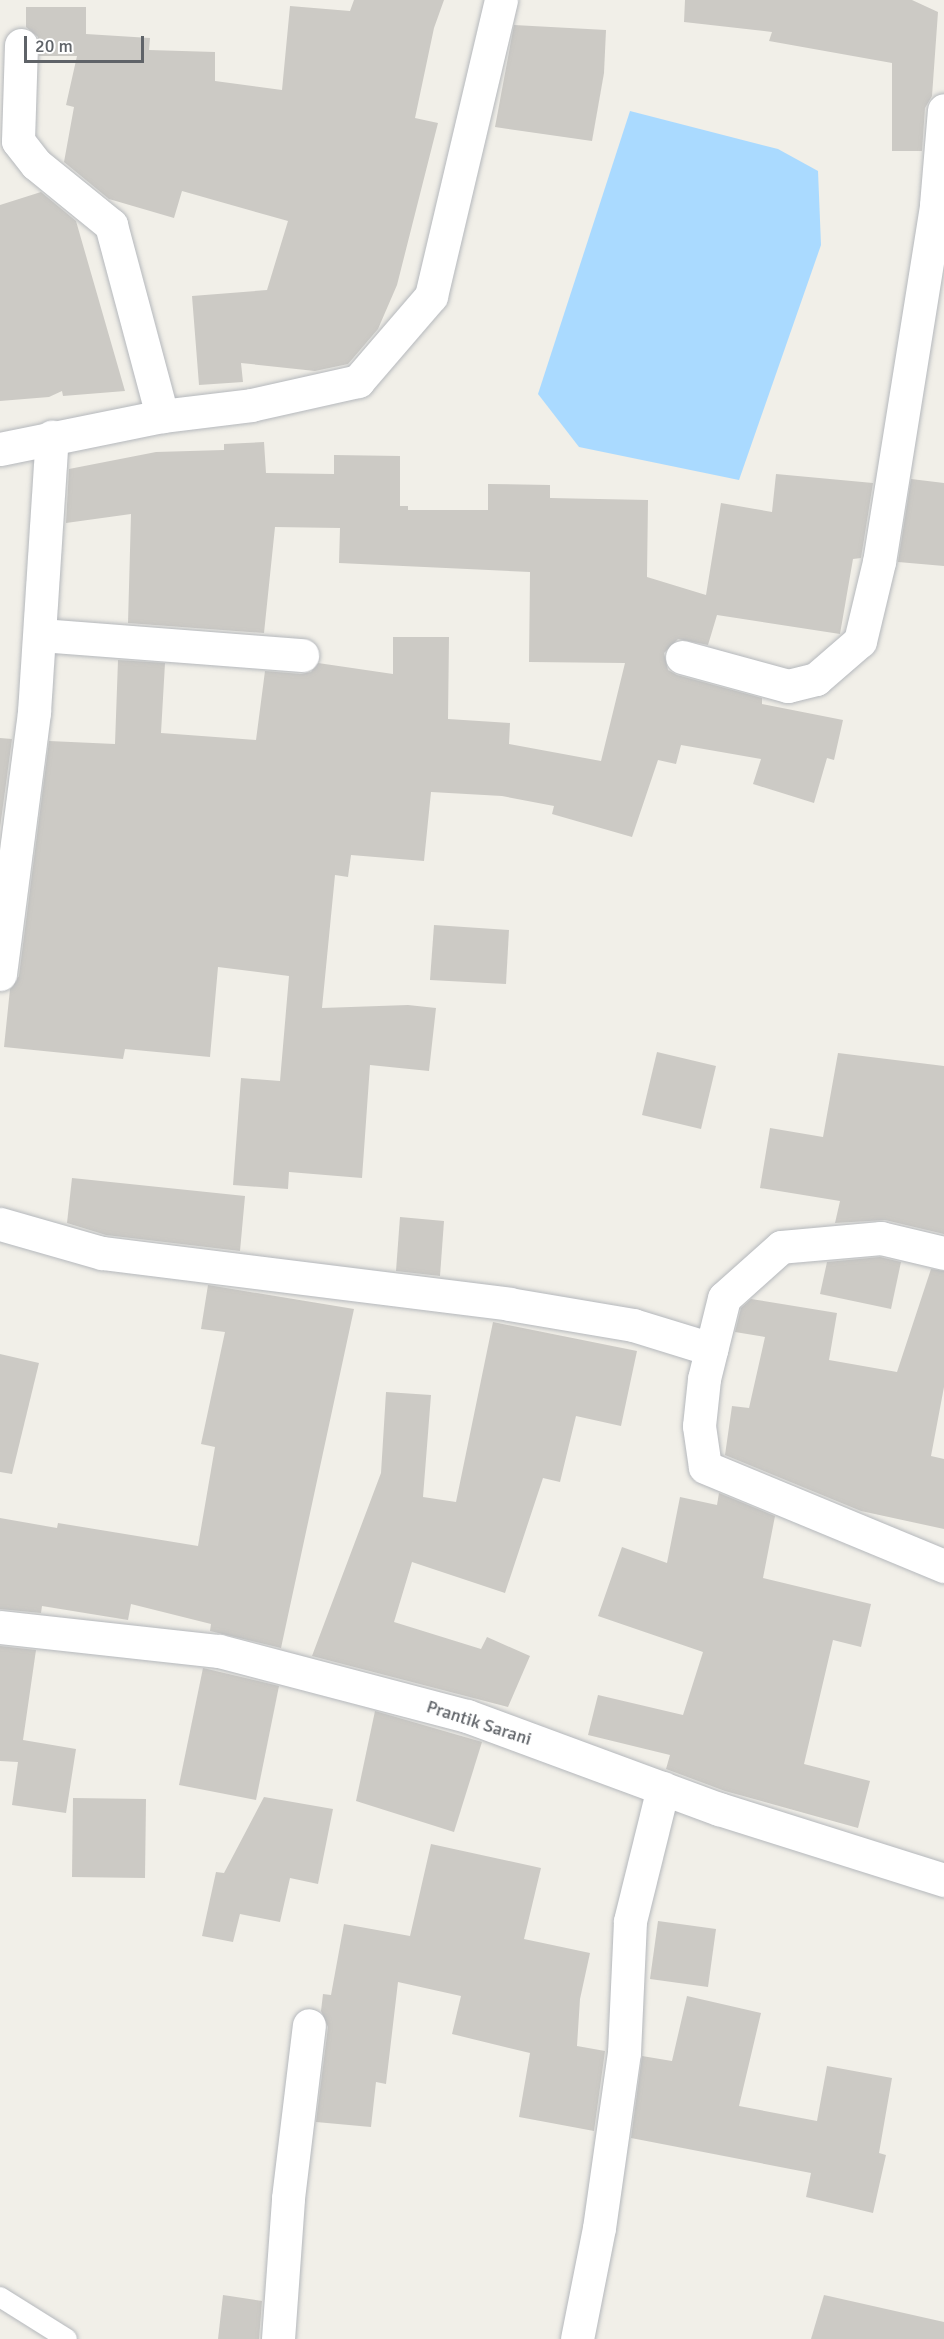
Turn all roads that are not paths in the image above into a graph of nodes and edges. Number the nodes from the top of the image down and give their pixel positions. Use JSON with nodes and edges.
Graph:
{"nodes":[{"id":1,"x":501,"y":0,"type":"edge"},
{"id":2,"x":21,"y":45,"type":"dead end"},
{"id":3,"x":944,"y":110,"type":"edge"},
{"id":4,"x":932,"y":303,"type":"edge"},
{"id":5,"x":162,"y":416,"type":"junction"},
{"id":6,"x":51,"y":437,"type":"junction"},
{"id":7,"x":0,"y":449,"type":"edge"},
{"id":8,"x":41,"y":635,"type":"junction"},
{"id":9,"x":302,"y":655,"type":"dead end"},
{"id":10,"x":682,"y":657,"type":"dead end"},
{"id":11,"x":6,"y":886,"type":"edge"},
{"id":12,"x":0,"y":974,"type":"edge"},
{"id":13,"x":0,"y":1224,"type":"edge"},
{"id":14,"x":944,"y":1253,"type":"edge"},
{"id":15,"x":711,"y":1349,"type":"junction"},
{"id":16,"x":944,"y":1566,"type":"edge"},
{"id":17,"x":0,"y":1628,"type":"edge"},
{"id":18,"x":663,"y":1788,"type":"junction"},
{"id":19,"x":944,"y":1880,"type":"edge"},
{"id":20,"x":309,"y":2025,"type":"dead end"},
{"id":21,"x":0,"y":2297,"type":"edge"},
{"id":22,"x":67,"y":2339,"type":"edge"},
{"id":23,"x":278,"y":2339,"type":"edge"},
{"id":24,"x":577,"y":2339,"type":"edge"}],
"edges":[{"from":1,"to":5,"type":"street"},
{"from":2,"to":5,"type":"street"},
{"from":3,"to":4,"type":"street"},
{"from":4,"to":10,"type":"street"},
{"from":5,"to":6,"type":"street"},
{"from":6,"to":7,"type":"street"},
{"from":6,"to":8,"type":"street"},
{"from":8,"to":9,"type":"street"},
{"from":8,"to":11,"type":"street"},
{"from":11,"to":12,"type":"street"},
{"from":13,"to":15,"type":"street"},
{"from":14,"to":15,"type":"street"},
{"from":15,"to":16,"type":"street"},
{"from":17,"to":18,"type":"street","name":"Prantik Sarani"},
{"from":18,"to":19,"type":"street","name":"Prantik Sarani"},
{"from":18,"to":24,"type":"street"},
{"from":20,"to":23,"type":"street"},
{"from":21,"to":22,"type":"lane"}]}
